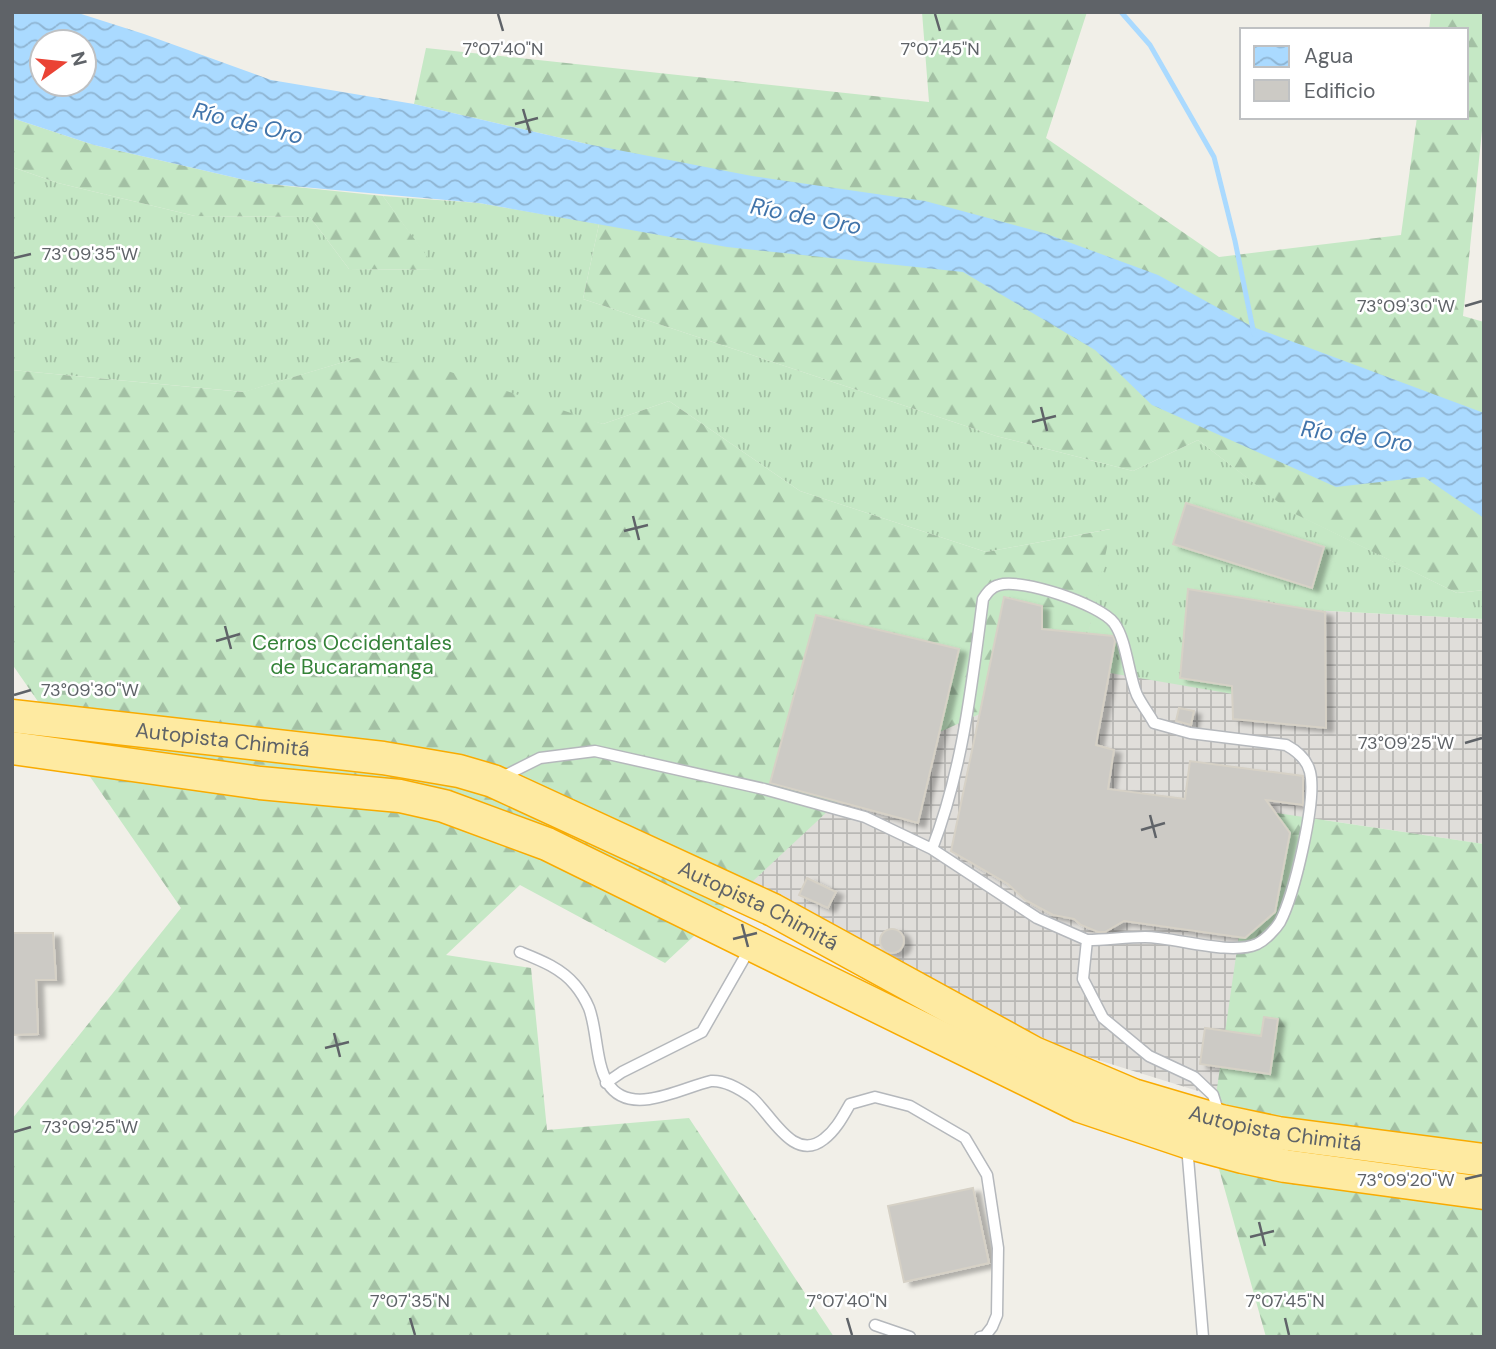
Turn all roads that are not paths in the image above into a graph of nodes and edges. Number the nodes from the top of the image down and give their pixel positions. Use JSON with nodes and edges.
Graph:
{"nodes":[{"id":1,"x":12,"y":716,"type":"edge"},
{"id":2,"x":12,"y":748,"type":"edge"},
{"id":3,"x":493,"y":781,"type":"junction"},
{"id":4,"x":932,"y":849,"type":"junction"},
{"id":5,"x":1087,"y":940,"type":"junction"},
{"id":6,"x":752,"y":945,"type":"junction"},
{"id":7,"x":520,"y":952,"type":"dead end"},
{"id":8,"x":606,"y":1083,"type":"junction"},
{"id":9,"x":1221,"y":1121,"type":"junction"},
{"id":10,"x":1187,"y":1142,"type":"junction"},
{"id":11,"x":1484,"y":1160,"type":"edge"},
{"id":12,"x":1484,"y":1194,"type":"edge"},
{"id":13,"x":875,"y":1325,"type":"dead end"},
{"id":14,"x":910,"y":1337,"type":"edge"},
{"id":15,"x":979,"y":1337,"type":"edge"},
{"id":16,"x":1203,"y":1337,"type":"edge"}],
"edges":[{"from":1,"to":3,"type":"highway","name":"Autopista Chimitá"},
{"from":2,"to":6,"type":"highway","name":"Autopista Chimitá"},
{"from":3,"to":4,"type":"lane"},
{"from":3,"to":9,"type":"highway","name":"Autopista Chimitá"},
{"from":4,"to":5,"type":"lane"},
{"from":4,"to":5,"type":"lane"},
{"from":5,"to":9,"type":"lane"},
{"from":6,"to":8,"type":"lane"},
{"from":6,"to":10,"type":"highway","name":"Autopista Chimitá"},
{"from":7,"to":8,"type":"lane"},
{"from":8,"to":15,"type":"lane"},
{"from":9,"to":11,"type":"highway","name":"Autopista Chimitá"},
{"from":10,"to":12,"type":"highway","name":"Autopista Chimitá"},
{"from":10,"to":16,"type":"lane"},
{"from":13,"to":14,"type":"lane"}]}
